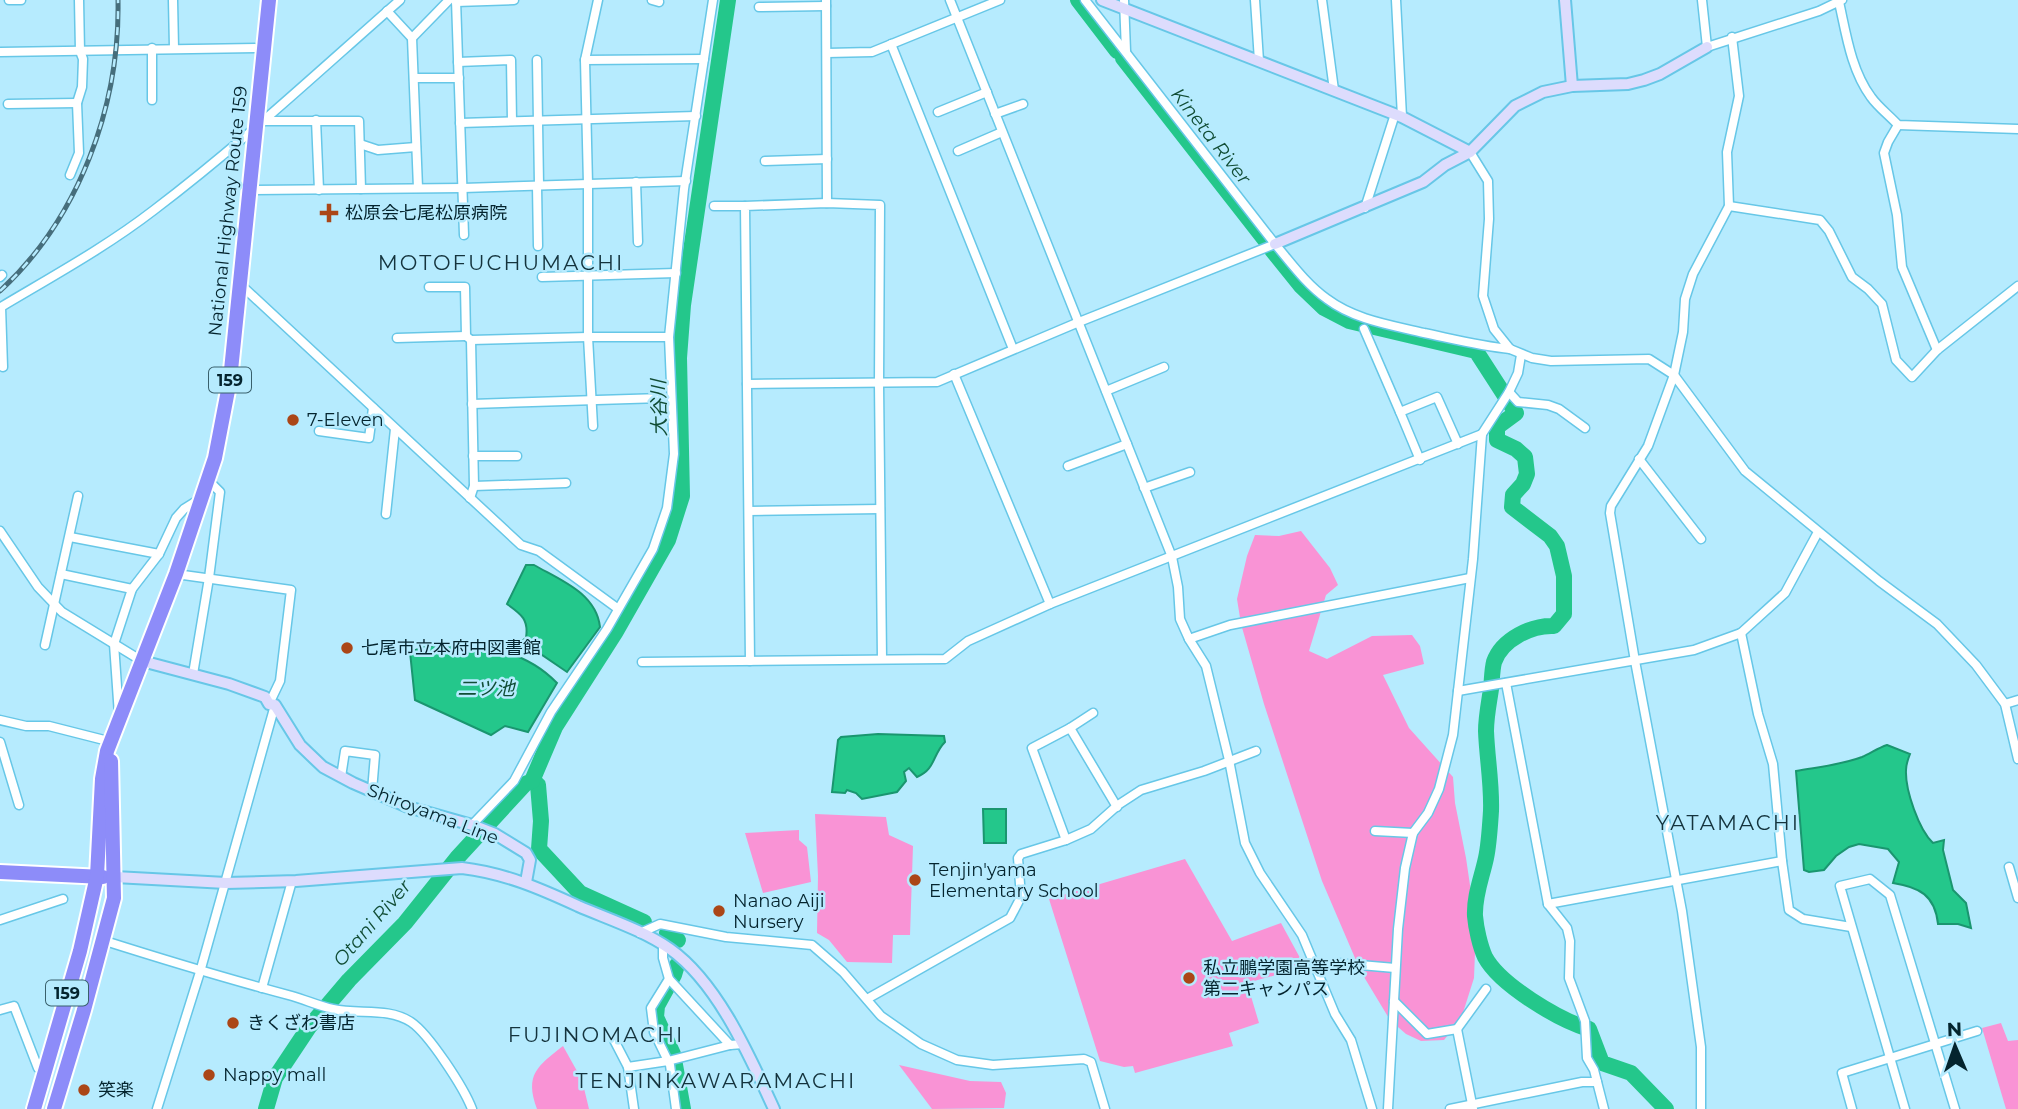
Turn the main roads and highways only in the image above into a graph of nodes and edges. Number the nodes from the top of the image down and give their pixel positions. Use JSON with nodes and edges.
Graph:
{"nodes":[{"id":1,"x":269,"y":0,"type":"edge"},
{"id":2,"x":1102,"y":0,"type":"edge"},
{"id":3,"x":1565,"y":0,"type":"edge"},
{"id":4,"x":1124,"y":4,"type":"edge"},
{"id":5,"x":1707,"y":47,"type":"road end"},
{"id":6,"x":1573,"y":86,"type":"junction"},
{"id":7,"x":1470,"y":152,"type":"junction"},
{"id":8,"x":1275,"y":243,"type":"road end"},
{"id":9,"x":142,"y":660,"type":"junction"},
{"id":10,"x":112,"y":742,"type":"junction"},
{"id":11,"x":0,"y":872,"type":"edge"},
{"id":12,"x":97,"y":876,"type":"junction"},
{"id":13,"x":115,"y":877,"type":"junction"},
{"id":14,"x":526,"y":882,"type":"junction"},
{"id":15,"x":34,"y":1109,"type":"edge"},
{"id":16,"x":54,"y":1109,"type":"edge"},
{"id":17,"x":774,"y":1109,"type":"edge"}],
"edges":[{"from":1,"to":9,"type":"highway","name":"National Highway Route 159","number":"159"},
{"from":2,"to":4,"type":"main road"},
{"from":3,"to":6,"type":"main road"},
{"from":4,"to":7,"type":"main road"},
{"from":5,"to":6,"type":"main road"},
{"from":6,"to":7,"type":"main road"},
{"from":7,"to":8,"type":"main road"},
{"from":9,"to":10,"type":"highway","name":"National Highway Route 159","number":"159"},
{"from":9,"to":14,"type":"main road","name":"Shiroyama Line"},
{"from":10,"to":12,"type":"highway","name":"National Highway Route 159","number":"159"},
{"from":10,"to":13,"type":"highway","name":"National Highway Route 159","number":"159"},
{"from":11,"to":12,"type":"highway"},
{"from":12,"to":13,"type":"highway"},
{"from":12,"to":15,"type":"highway","number":"159"},
{"from":13,"to":14,"type":"main road","name":"Shiroyama Line"},
{"from":13,"to":16,"type":"highway","number":"159"},
{"from":14,"to":17,"type":"main road","name":"Shiroyama Line"}]}
